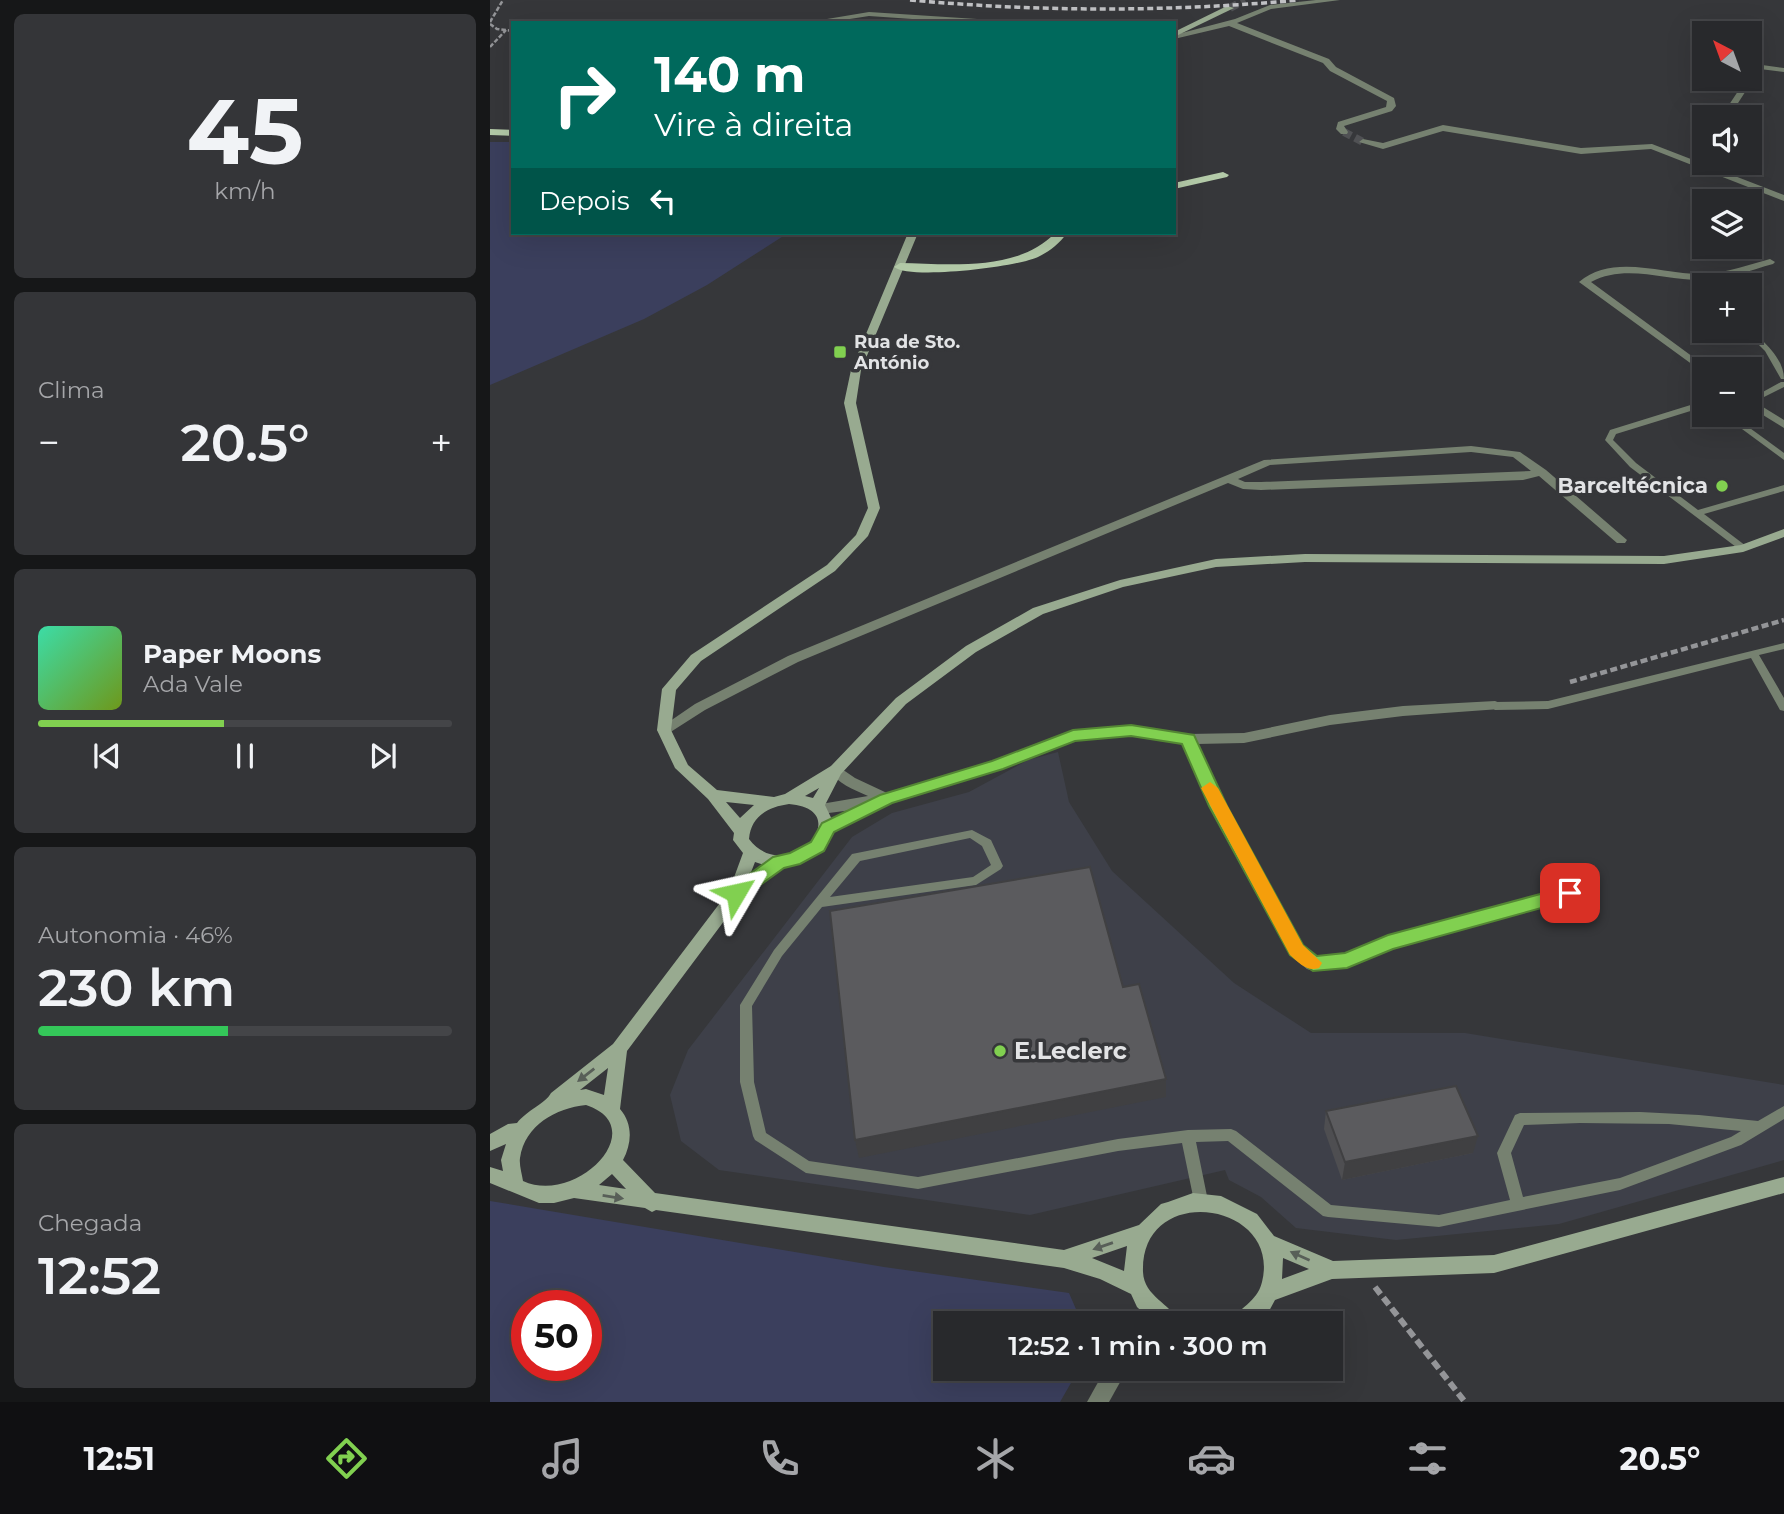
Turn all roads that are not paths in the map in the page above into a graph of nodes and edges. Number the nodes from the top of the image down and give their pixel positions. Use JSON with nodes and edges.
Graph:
{"nodes":[{"id":1,"x":1336,"y":0,"type":"edge"},
{"id":2,"x":1230,"y":8,"type":"tunnel mouth"},
{"id":3,"x":821,"y":21,"type":"edge"},
{"id":4,"x":953,"y":21,"type":"edge"},
{"id":5,"x":1228,"y":23,"type":"junction"},
{"id":6,"x":1176,"y":35,"type":"edge"},
{"id":7,"x":1176,"y":36,"type":"edge"},
{"id":8,"x":1762,"y":67,"type":"edge"},
{"id":9,"x":1784,"y":70,"type":"edge"},
{"id":10,"x":490,"y":132,"type":"edge"},
{"id":11,"x":1344,"y":132,"type":"dead end"},
{"id":12,"x":508,"y":133,"type":"edge"},
{"id":13,"x":1363,"y":142,"type":"tunnel mouth"},
{"id":14,"x":1176,"y":175,"type":"edge"},
{"id":15,"x":1176,"y":184,"type":"edge"},
{"id":16,"x":1784,"y":198,"type":"edge"},
{"id":17,"x":913,"y":235,"type":"edge"},
{"id":18,"x":1040,"y":235,"type":"edge"},
{"id":19,"x":1060,"y":235,"type":"edge"},
{"id":20,"x":902,"y":262,"type":"junction"},
{"id":21,"x":1770,"y":262,"type":"dead end"},
{"id":22,"x":1761,"y":343,"type":"edge"},
{"id":23,"x":1692,"y":361,"type":"edge"},
{"id":24,"x":1784,"y":376,"type":"edge"},
{"id":25,"x":1784,"y":384,"type":"edge"},
{"id":26,"x":1762,"y":396,"type":"edge"},
{"id":27,"x":1692,"y":408,"type":"edge"},
{"id":28,"x":1762,"y":410,"type":"edge"},
{"id":29,"x":1784,"y":425,"type":"edge"},
{"id":30,"x":1743,"y":427,"type":"edge"},
{"id":31,"x":1784,"y":457,"type":"edge"},
{"id":32,"x":1542,"y":472,"type":"junction"},
{"id":33,"x":1227,"y":478,"type":"junction"},
{"id":34,"x":1784,"y":488,"type":"edge"},
{"id":35,"x":1697,"y":513,"type":"junction"},
{"id":36,"x":1784,"y":533,"type":"edge"},
{"id":37,"x":1621,"y":540,"type":"dead end"},
{"id":38,"x":1743,"y":548,"type":"junction"},
{"id":39,"x":1784,"y":646,"type":"edge"},
{"id":40,"x":1753,"y":653,"type":"junction"},
{"id":41,"x":1495,"y":706,"type":"joint"},
{"id":42,"x":1784,"y":708,"type":"edge"},
{"id":43,"x":664,"y":730,"type":"junction"},
{"id":44,"x":1188,"y":739,"type":"junction"},
{"id":45,"x":836,"y":770,"type":"junction"},
{"id":46,"x":713,"y":794,"type":"junction"},
{"id":47,"x":789,"y":799,"type":"junction"},
{"id":48,"x":886,"y":799,"type":"junction"},
{"id":49,"x":772,"y":802,"type":"junction"},
{"id":50,"x":819,"y":807,"type":"junction"},
{"id":51,"x":828,"y":828,"type":"junction"},
{"id":52,"x":741,"y":831,"type":"junction"},
{"id":53,"x":750,"y":854,"type":"junction"},
{"id":54,"x":780,"y":862,"type":"junction"},
{"id":55,"x":736,"y":893,"type":"junction"},
{"id":56,"x":1570,"y":893,"type":"dead end"},
{"id":57,"x":819,"y":903,"type":"junction"},
{"id":58,"x":619,"y":1049,"type":"junction"},
{"id":59,"x":552,"y":1102,"type":"junction"},
{"id":60,"x":611,"y":1109,"type":"junction"},
{"id":61,"x":1784,"y":1112,"type":"edge"},
{"id":62,"x":1759,"y":1127,"type":"junction"},
{"id":63,"x":516,"y":1129,"type":"junction"},
{"id":64,"x":1188,"y":1136,"type":"junction"},
{"id":65,"x":490,"y":1143,"type":"edge"},
{"id":66,"x":612,"y":1161,"type":"junction"},
{"id":67,"x":490,"y":1175,"type":"edge"},
{"id":68,"x":514,"y":1183,"type":"junction"},
{"id":69,"x":1784,"y":1185,"type":"edge"},
{"id":70,"x":575,"y":1190,"type":"junction"},
{"id":71,"x":1201,"y":1201,"type":"junction"},
{"id":72,"x":652,"y":1203,"type":"junction"},
{"id":73,"x":1518,"y":1204,"type":"junction"},
{"id":74,"x":1143,"y":1232,"type":"junction"},
{"id":75,"x":1268,"y":1242,"type":"junction"},
{"id":76,"x":1064,"y":1259,"type":"junction"},
{"id":77,"x":1332,"y":1270,"type":"junction"},
{"id":78,"x":1137,"y":1286,"type":"junction"},
{"id":79,"x":1269,"y":1293,"type":"junction"},
{"id":80,"x":1151,"y":1311,"type":"edge"},
{"id":81,"x":1256,"y":1311,"type":"edge"},
{"id":82,"x":1110,"y":1381,"type":"edge"},
{"id":83,"x":1097,"y":1402,"type":"edge"}],
"edges":[{"from":1,"to":5,"type":"street"},
{"from":2,"to":6,"type":"main road"},
{"from":3,"to":4,"type":"street"},
{"from":5,"to":7,"type":"street"},
{"from":5,"to":11,"type":"street"},
{"from":8,"to":9,"type":"street"},
{"from":10,"to":12,"type":"main road"},
{"from":13,"to":16,"type":"street"},
{"from":14,"to":15,"type":"main road"},
{"from":17,"to":20,"type":"main road"},
{"from":18,"to":20,"type":"main road"},
{"from":19,"to":20,"type":"main road"},
{"from":20,"to":43,"type":"main road"},
{"from":21,"to":23,"type":"street"},
{"from":22,"to":24,"type":"lane"},
{"from":25,"to":26,"type":"lane"},
{"from":27,"to":35,"type":"lane"},
{"from":28,"to":29,"type":"street"},
{"from":30,"to":31,"type":"lane"},
{"from":32,"to":33,"type":"street"},
{"from":32,"to":33,"type":"street"},
{"from":32,"to":37,"type":"street"},
{"from":33,"to":43,"type":"street"},
{"from":34,"to":35,"type":"lane"},
{"from":35,"to":38,"type":"lane"},
{"from":36,"to":38,"type":"main road"},
{"from":38,"to":45,"type":"main road"},
{"from":39,"to":40,"type":"lane"},
{"from":40,"to":41,"type":"lane"},
{"from":40,"to":42,"type":"lane"},
{"from":41,"to":44,"type":"street"},
{"from":43,"to":46,"type":"main road"},
{"from":44,"to":48,"type":"street"},
{"from":44,"to":56,"type":"street"},
{"from":45,"to":47,"type":"main road"},
{"from":45,"to":48,"type":"street"},
{"from":45,"to":50,"type":"main road"},
{"from":46,"to":49,"type":"main road"},
{"from":46,"to":52,"type":"main road"},
{"from":47,"to":49,"type":"main road"},
{"from":47,"to":50,"type":"main road"},
{"from":48,"to":50,"type":"street"},
{"from":48,"to":51,"type":"street"},
{"from":49,"to":52,"type":"main road"},
{"from":50,"to":51,"type":"main road"},
{"from":51,"to":54,"type":"main road"},
{"from":52,"to":53,"type":"main road"},
{"from":53,"to":54,"type":"main road"},
{"from":53,"to":55,"type":"main road"},
{"from":54,"to":55,"type":"main road"},
{"from":55,"to":58,"type":"main road"},
{"from":57,"to":57,"type":"lane"},
{"from":57,"to":64,"type":"lane"},
{"from":58,"to":59,"type":"main road","one_way":true},
{"from":58,"to":60,"type":"main road"},
{"from":59,"to":60,"type":"main road"},
{"from":59,"to":63,"type":"main road"},
{"from":60,"to":66,"type":"main road"},
{"from":61,"to":62,"type":"lane"},
{"from":62,"to":73,"type":"lane"},
{"from":62,"to":73,"type":"lane"},
{"from":63,"to":65,"type":"main road"},
{"from":63,"to":68,"type":"main road"},
{"from":64,"to":71,"type":"lane"},
{"from":64,"to":73,"type":"lane"},
{"from":66,"to":70,"type":"main road"},
{"from":66,"to":72,"type":"main road"},
{"from":67,"to":68,"type":"main road"},
{"from":68,"to":70,"type":"main road"},
{"from":69,"to":77,"type":"main road"},
{"from":70,"to":72,"type":"main road","one_way":true},
{"from":71,"to":74,"type":"main road"},
{"from":71,"to":75,"type":"main road"},
{"from":72,"to":76,"type":"main road"},
{"from":74,"to":76,"type":"main road","one_way":true},
{"from":74,"to":78,"type":"main road"},
{"from":77,"to":75,"type":"main road","one_way":true},
{"from":75,"to":79,"type":"main road"},
{"from":76,"to":78,"type":"main road"},
{"from":77,"to":79,"type":"main road"},
{"from":78,"to":80,"type":"main road"},
{"from":79,"to":81,"type":"main road"},
{"from":82,"to":83,"type":"street"}]}
